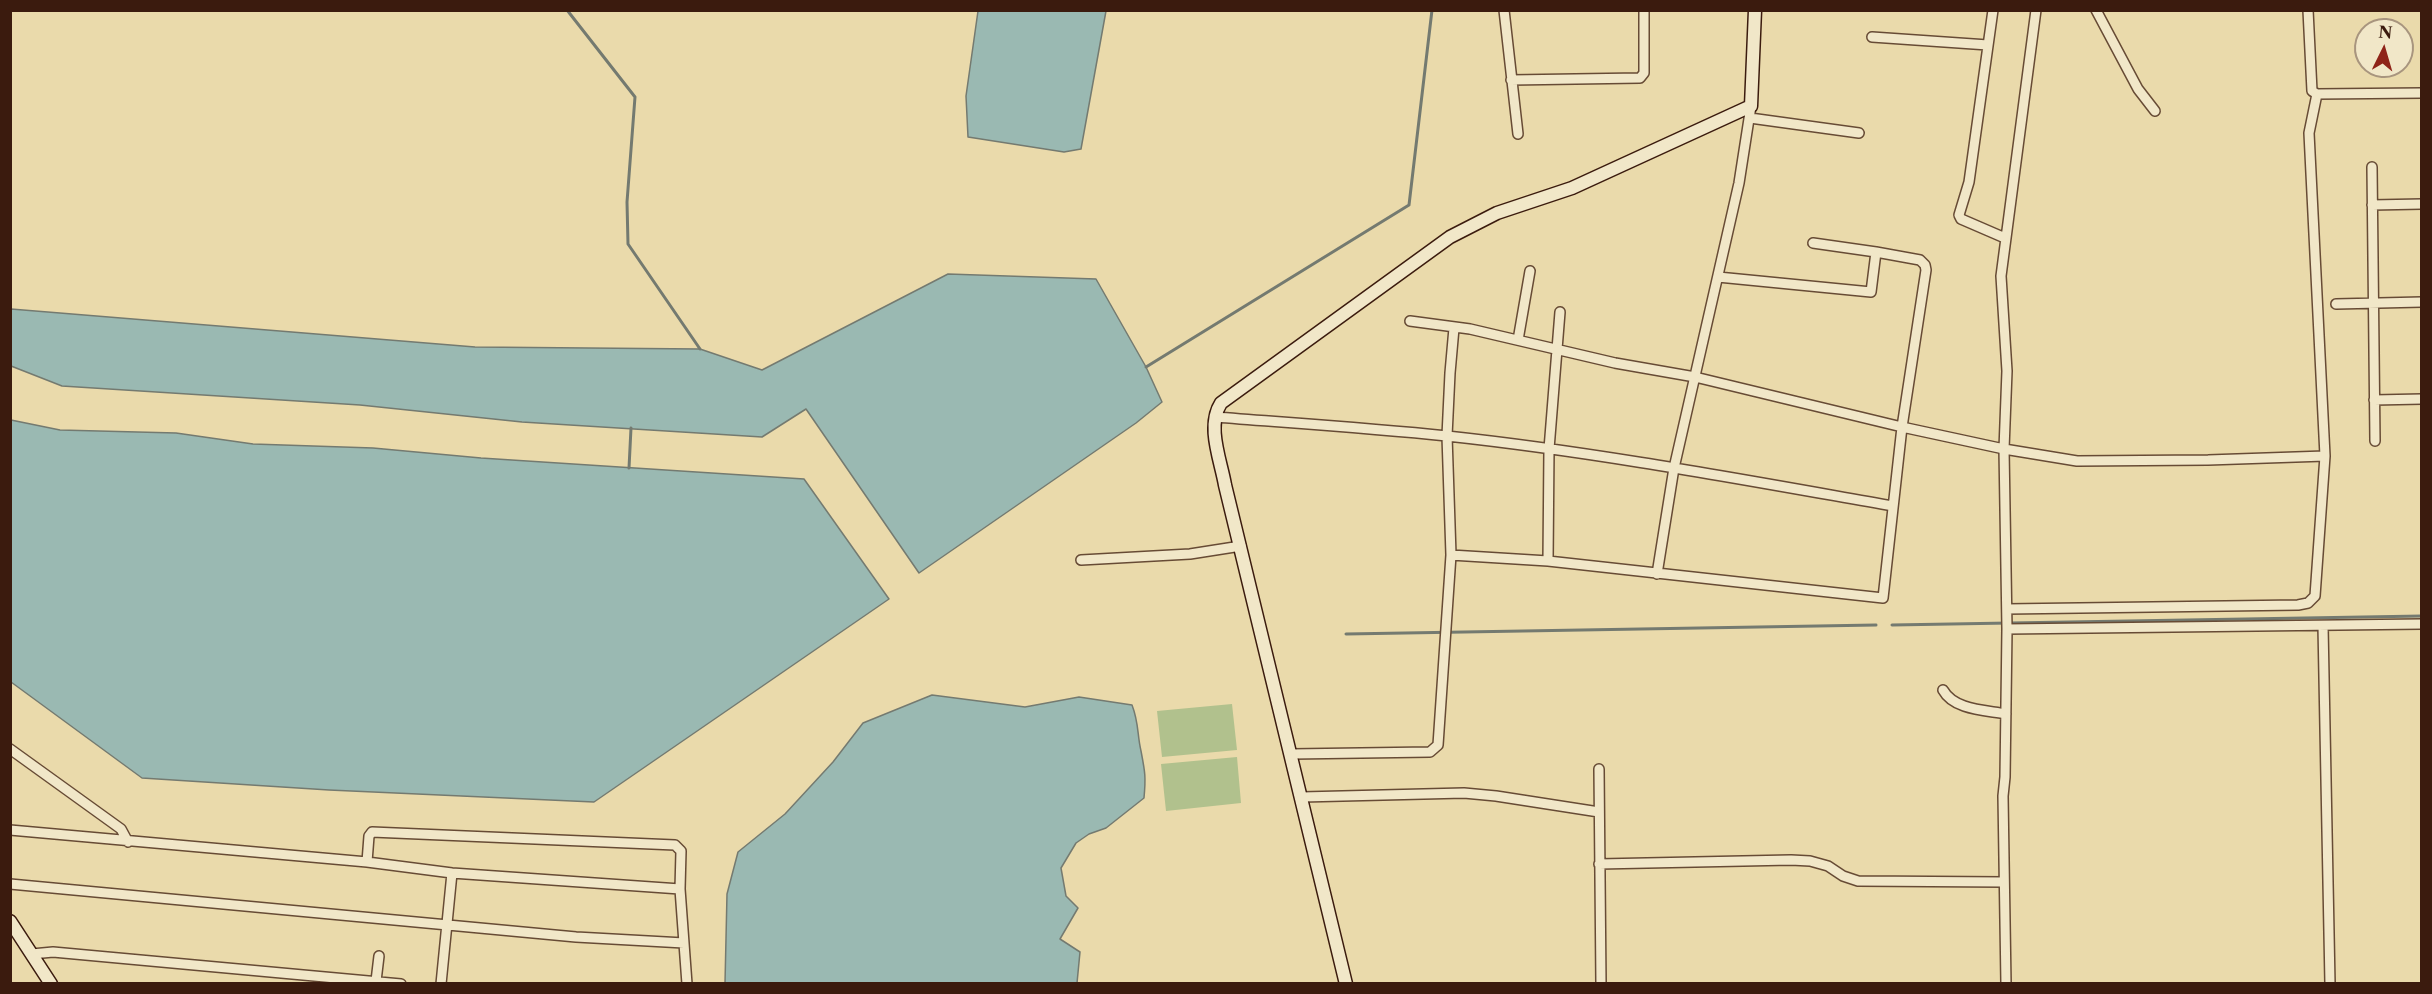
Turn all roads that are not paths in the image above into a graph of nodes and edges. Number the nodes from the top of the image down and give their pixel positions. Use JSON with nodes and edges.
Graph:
{"nodes":[{"id":1,"x":1504,"y":10,"type":"edge"},
{"id":2,"x":1644,"y":10,"type":"edge"},
{"id":3,"x":1755,"y":10,"type":"edge"},
{"id":4,"x":1993,"y":10,"type":"edge"},
{"id":5,"x":2036,"y":10,"type":"edge"},
{"id":6,"x":2096,"y":10,"type":"edge"},
{"id":7,"x":2308,"y":10,"type":"edge"},
{"id":8,"x":1872,"y":37,"type":"dead end"},
{"id":9,"x":1988,"y":45,"type":"junction"},
{"id":10,"x":1511,"y":80,"type":"junction"},
{"id":11,"x":2421,"y":93,"type":"edge"},
{"id":12,"x":2317,"y":94,"type":"junction"},
{"id":13,"x":2155,"y":111,"type":"dead end"},
{"id":14,"x":1750,"y":112,"type":"junction"},
{"id":15,"x":1859,"y":133,"type":"dead end"},
{"id":16,"x":1518,"y":134,"type":"dead end"},
{"id":17,"x":2372,"y":166,"type":"dead end"},
{"id":18,"x":2421,"y":204,"type":"edge"},
{"id":19,"x":2372,"y":205,"type":"junction"},
{"id":20,"x":2005,"y":238,"type":"junction"},
{"id":21,"x":1813,"y":243,"type":"dead end"},
{"id":22,"x":1876,"y":252,"type":"junction"},
{"id":23,"x":1530,"y":271,"type":"dead end"},
{"id":24,"x":1719,"y":277,"type":"junction"},
{"id":25,"x":2421,"y":302,"type":"edge"},
{"id":26,"x":2373,"y":303,"type":"junction"},
{"id":27,"x":2336,"y":304,"type":"dead end"},
{"id":28,"x":1560,"y":312,"type":"dead end"},
{"id":29,"x":1410,"y":321,"type":"dead end"},
{"id":30,"x":1455,"y":328,"type":"junction"},
{"id":31,"x":1518,"y":340,"type":"junction"},
{"id":32,"x":1556,"y":348,"type":"junction"},
{"id":33,"x":1695,"y":377,"type":"junction"},
{"id":34,"x":2421,"y":399,"type":"edge"},
{"id":35,"x":2374,"y":400,"type":"junction"},
{"id":36,"x":1215,"y":417,"type":"junction"},
{"id":37,"x":1902,"y":427,"type":"junction"},
{"id":38,"x":1447,"y":436,"type":"junction"},
{"id":39,"x":2375,"y":441,"type":"dead end"},
{"id":40,"x":1549,"y":449,"type":"junction"},
{"id":41,"x":2004,"y":449,"type":"junction"},
{"id":42,"x":2325,"y":456,"type":"junction"},
{"id":43,"x":1674,"y":468,"type":"junction"},
{"id":44,"x":1893,"y":506,"type":"junction"},
{"id":45,"x":1241,"y":546,"type":"junction"},
{"id":46,"x":1451,"y":555,"type":"junction"},
{"id":47,"x":1081,"y":560,"type":"dead end"},
{"id":48,"x":1548,"y":561,"type":"junction"},
{"id":49,"x":1657,"y":574,"type":"junction"},
{"id":50,"x":2007,"y":611,"type":"junction"},
{"id":51,"x":2421,"y":624,"type":"edge"},
{"id":52,"x":2323,"y":626,"type":"junction"},
{"id":53,"x":2007,"y":628,"type":"junction"},
{"id":54,"x":1943,"y":690,"type":"dead end"},
{"id":55,"x":2006,"y":714,"type":"junction"},
{"id":56,"x":10,"y":749,"type":"edge"},
{"id":57,"x":1292,"y":754,"type":"junction"},
{"id":58,"x":1599,"y":769,"type":"dead end"},
{"id":59,"x":1302,"y":797,"type":"junction"},
{"id":60,"x":1599,"y":812,"type":"junction"},
{"id":61,"x":10,"y":830,"type":"edge"},
{"id":62,"x":128,"y":842,"type":"junction"},
{"id":63,"x":367,"y":862,"type":"junction"},
{"id":64,"x":1599,"y":864,"type":"junction"},
{"id":65,"x":452,"y":873,"type":"junction"},
{"id":66,"x":2004,"y":882,"type":"junction"},
{"id":67,"x":10,"y":884,"type":"edge"},
{"id":68,"x":680,"y":889,"type":"junction"},
{"id":69,"x":10,"y":921,"type":"edge"},
{"id":70,"x":445,"y":924,"type":"junction"},
{"id":71,"x":684,"y":943,"type":"junction"},
{"id":72,"x":32,"y":954,"type":"junction"},
{"id":73,"x":379,"y":956,"type":"dead end"},
{"id":74,"x":376,"y":981,"type":"junction"},
{"id":75,"x":51,"y":984,"type":"edge"},
{"id":76,"x":401,"y":984,"type":"edge"},
{"id":77,"x":441,"y":984,"type":"edge"},
{"id":78,"x":687,"y":984,"type":"edge"},
{"id":79,"x":1346,"y":984,"type":"edge"},
{"id":80,"x":1600,"y":984,"type":"edge"},
{"id":81,"x":2006,"y":984,"type":"edge"},
{"id":82,"x":2330,"y":984,"type":"edge"}],
"edges":[{"from":1,"to":10,"type":"street"},
{"from":2,"to":10,"type":"street"},
{"from":3,"to":14,"type":"street"},
{"from":4,"to":9,"type":"street"},
{"from":5,"to":20,"type":"street"},
{"from":6,"to":13,"type":"street"},
{"from":7,"to":12,"type":"street"},
{"from":8,"to":9,"type":"street"},
{"from":9,"to":20,"type":"street"},
{"from":10,"to":16,"type":"street"},
{"from":11,"to":12,"type":"street"},
{"from":12,"to":42,"type":"street"},
{"from":14,"to":15,"type":"street"},
{"from":14,"to":24,"type":"street"},
{"from":14,"to":36,"type":"street"},
{"from":17,"to":19,"type":"street"},
{"from":18,"to":19,"type":"street"},
{"from":19,"to":26,"type":"street"},
{"from":20,"to":41,"type":"street"},
{"from":21,"to":22,"type":"street"},
{"from":22,"to":24,"type":"street"},
{"from":22,"to":37,"type":"street"},
{"from":23,"to":31,"type":"street"},
{"from":24,"to":33,"type":"street"},
{"from":25,"to":26,"type":"street"},
{"from":26,"to":27,"type":"street"},
{"from":26,"to":35,"type":"street"},
{"from":28,"to":32,"type":"street"},
{"from":29,"to":30,"type":"street"},
{"from":30,"to":31,"type":"street"},
{"from":30,"to":38,"type":"street"},
{"from":31,"to":32,"type":"street"},
{"from":32,"to":33,"type":"street"},
{"from":32,"to":40,"type":"street"},
{"from":33,"to":37,"type":"street"},
{"from":33,"to":43,"type":"street"},
{"from":34,"to":35,"type":"street"},
{"from":35,"to":39,"type":"street"},
{"from":36,"to":38,"type":"street"},
{"from":36,"to":45,"type":"street"},
{"from":37,"to":41,"type":"street"},
{"from":37,"to":44,"type":"street"},
{"from":38,"to":40,"type":"street"},
{"from":38,"to":46,"type":"street"},
{"from":40,"to":43,"type":"street"},
{"from":40,"to":48,"type":"street"},
{"from":41,"to":42,"type":"street"},
{"from":41,"to":50,"type":"street"},
{"from":42,"to":50,"type":"street"},
{"from":43,"to":44,"type":"street"},
{"from":43,"to":49,"type":"street"},
{"from":44,"to":49,"type":"street"},
{"from":45,"to":47,"type":"street"},
{"from":45,"to":57,"type":"street"},
{"from":46,"to":48,"type":"street"},
{"from":46,"to":57,"type":"street"},
{"from":48,"to":49,"type":"street"},
{"from":50,"to":53,"type":"street"},
{"from":51,"to":52,"type":"street"},
{"from":52,"to":53,"type":"street"},
{"from":52,"to":82,"type":"street"},
{"from":53,"to":55,"type":"street"},
{"from":54,"to":55,"type":"street"},
{"from":55,"to":66,"type":"street"},
{"from":56,"to":62,"type":"street"},
{"from":57,"to":59,"type":"street"},
{"from":58,"to":60,"type":"street"},
{"from":59,"to":60,"type":"street"},
{"from":59,"to":79,"type":"street"},
{"from":60,"to":64,"type":"street"},
{"from":61,"to":62,"type":"street"},
{"from":62,"to":63,"type":"street"},
{"from":63,"to":65,"type":"street"},
{"from":63,"to":68,"type":"street"},
{"from":64,"to":66,"type":"street"},
{"from":64,"to":80,"type":"street"},
{"from":65,"to":68,"type":"street"},
{"from":65,"to":70,"type":"street"},
{"from":66,"to":81,"type":"street"},
{"from":67,"to":70,"type":"street"},
{"from":68,"to":71,"type":"street"},
{"from":69,"to":72,"type":"street"},
{"from":70,"to":71,"type":"street"},
{"from":70,"to":77,"type":"street"},
{"from":71,"to":78,"type":"street"},
{"from":72,"to":74,"type":"street"},
{"from":72,"to":75,"type":"street"},
{"from":73,"to":74,"type":"street"},
{"from":74,"to":76,"type":"street"}]}
